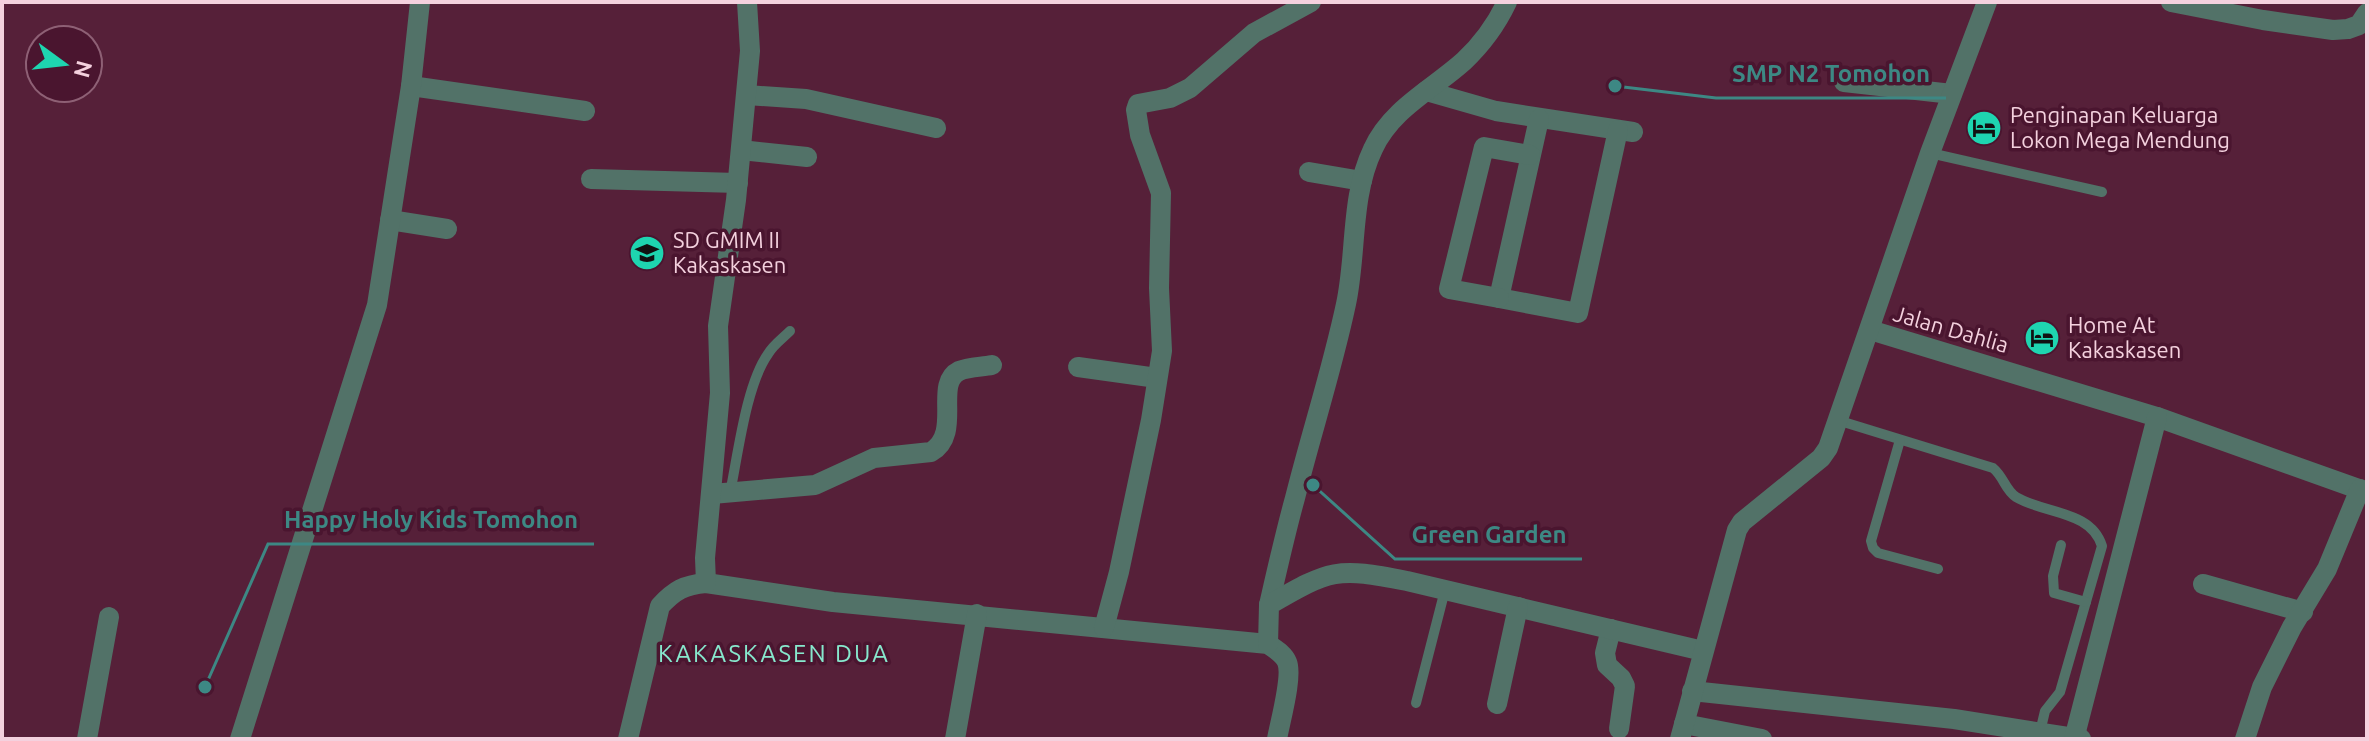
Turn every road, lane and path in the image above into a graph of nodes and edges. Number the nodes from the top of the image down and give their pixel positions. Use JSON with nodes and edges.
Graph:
{"nodes":[{"id":1,"x":420,"y":2,"type":"edge"},
{"id":2,"x":747,"y":2,"type":"edge"},
{"id":3,"x":1311,"y":2,"type":"edge"},
{"id":4,"x":1507,"y":2,"type":"edge"},
{"id":5,"x":1987,"y":2,"type":"edge"},
{"id":6,"x":2171,"y":2,"type":"edge"},
{"id":7,"x":2367,"y":13,"type":"edge"},
{"id":8,"x":1844,"y":82,"type":"dead end"},
{"id":9,"x":411,"y":86,"type":"junction"},
{"id":10,"x":1426,"y":91,"type":"junction"},
{"id":11,"x":1952,"y":94,"type":"junction"},
{"id":12,"x":747,"y":95,"type":"junction"},
{"id":13,"x":585,"y":111,"type":"dead end"},
{"id":14,"x":1539,"y":119,"type":"junction"},
{"id":15,"x":936,"y":128,"type":"dead end"},
{"id":16,"x":741,"y":150,"type":"junction"},
{"id":17,"x":1930,"y":153,"type":"junction"},
{"id":18,"x":1530,"y":155,"type":"junction"},
{"id":19,"x":807,"y":157,"type":"dead end"},
{"id":20,"x":1309,"y":172,"type":"dead end"},
{"id":21,"x":591,"y":179,"type":"dead end"},
{"id":22,"x":1362,"y":181,"type":"junction"},
{"id":23,"x":738,"y":183,"type":"junction"},
{"id":24,"x":2102,"y":192,"type":"dead end"},
{"id":25,"x":390,"y":220,"type":"junction"},
{"id":26,"x":447,"y":229,"type":"dead end"},
{"id":27,"x":1499,"y":298,"type":"junction"},
{"id":28,"x":1870,"y":330,"type":"junction"},
{"id":29,"x":790,"y":331,"type":"dead end"},
{"id":30,"x":992,"y":365,"type":"dead end"},
{"id":31,"x":1078,"y":367,"type":"dead end"},
{"id":32,"x":1157,"y":378,"type":"junction"},
{"id":33,"x":2157,"y":417,"type":"junction"},
{"id":34,"x":1837,"y":420,"type":"junction"},
{"id":35,"x":1900,"y":440,"type":"junction"},
{"id":36,"x":2364,"y":491,"type":"edge"},
{"id":37,"x":721,"y":494,"type":"junction"},
{"id":38,"x":2061,"y":545,"type":"dead end"},
{"id":39,"x":1938,"y":569,"type":"dead end"},
{"id":40,"x":706,"y":583,"type":"junction"},
{"id":41,"x":2203,"y":584,"type":"dead end"},
{"id":42,"x":1445,"y":590,"type":"junction"},
{"id":43,"x":2086,"y":602,"type":"junction"},
{"id":44,"x":1269,"y":605,"type":"junction"},
{"id":45,"x":1518,"y":607,"type":"junction"},
{"id":46,"x":2303,"y":612,"type":"junction"},
{"id":47,"x":977,"y":614,"type":"junction"},
{"id":48,"x":109,"y":617,"type":"dead end"},
{"id":49,"x":1104,"y":628,"type":"junction"},
{"id":50,"x":1611,"y":629,"type":"junction"},
{"id":51,"x":1268,"y":644,"type":"junction"},
{"id":52,"x":1703,"y":651,"type":"junction"},
{"id":53,"x":1692,"y":691,"type":"junction"},
{"id":54,"x":1416,"y":703,"type":"dead end"},
{"id":55,"x":1497,"y":704,"type":"dead end"},
{"id":56,"x":1619,"y":729,"type":"dead end"},
{"id":57,"x":1682,"y":731,"type":"edge"},
{"id":58,"x":2040,"y":732,"type":"junction"},
{"id":59,"x":87,"y":739,"type":"edge"},
{"id":60,"x":240,"y":739,"type":"edge"},
{"id":61,"x":628,"y":739,"type":"edge"},
{"id":62,"x":955,"y":739,"type":"edge"},
{"id":63,"x":1277,"y":739,"type":"edge"},
{"id":64,"x":1762,"y":739,"type":"edge"},
{"id":65,"x":2077,"y":739,"type":"edge"},
{"id":66,"x":2245,"y":739,"type":"edge"}],
"edges":[{"from":1,"to":9,"type":"street"},
{"from":2,"to":12,"type":"street"},
{"from":3,"to":32,"type":"street"},
{"from":4,"to":10,"type":"street"},
{"from":5,"to":11,"type":"street"},
{"from":6,"to":7,"type":"street"},
{"from":8,"to":11,"type":"street"},
{"from":9,"to":13,"type":"street"},
{"from":9,"to":25,"type":"street"},
{"from":10,"to":14,"type":"street"},
{"from":10,"to":22,"type":"street"},
{"from":11,"to":17,"type":"street"},
{"from":12,"to":15,"type":"street"},
{"from":12,"to":16,"type":"street"},
{"from":14,"to":18,"type":"street"},
{"from":14,"to":27,"type":"street"},
{"from":16,"to":19,"type":"street"},
{"from":16,"to":23,"type":"street"},
{"from":17,"to":24,"type":"lane"},
{"from":17,"to":28,"type":"street"},
{"from":18,"to":27,"type":"street"},
{"from":18,"to":27,"type":"street"},
{"from":20,"to":22,"type":"street"},
{"from":21,"to":23,"type":"street"},
{"from":22,"to":44,"type":"street"},
{"from":23,"to":37,"type":"street"},
{"from":25,"to":26,"type":"street"},
{"from":25,"to":60,"type":"street"},
{"from":28,"to":33,"type":"street","name":"Jalan Dahlia"},
{"from":28,"to":34,"type":"street"},
{"from":29,"to":37,"type":"lane"},
{"from":30,"to":37,"type":"street"},
{"from":31,"to":32,"type":"street"},
{"from":32,"to":49,"type":"street"},
{"from":33,"to":36,"type":"street","name":"Jalan Dahlia"},
{"from":33,"to":65,"type":"street"},
{"from":34,"to":35,"type":"lane"},
{"from":34,"to":52,"type":"street"},
{"from":35,"to":39,"type":"lane"},
{"from":35,"to":43,"type":"lane"},
{"from":36,"to":46,"type":"street"},
{"from":37,"to":40,"type":"street"},
{"from":38,"to":43,"type":"lane"},
{"from":40,"to":47,"type":"street"},
{"from":40,"to":61,"type":"street"},
{"from":41,"to":46,"type":"street"},
{"from":42,"to":44,"type":"street"},
{"from":42,"to":45,"type":"street"},
{"from":42,"to":54,"type":"lane"},
{"from":43,"to":58,"type":"lane"},
{"from":44,"to":51,"type":"street"},
{"from":45,"to":50,"type":"street"},
{"from":45,"to":55,"type":"street"},
{"from":46,"to":66,"type":"street"},
{"from":47,"to":49,"type":"street"},
{"from":47,"to":62,"type":"street"},
{"from":48,"to":59,"type":"street"},
{"from":49,"to":51,"type":"street"},
{"from":50,"to":52,"type":"street"},
{"from":50,"to":56,"type":"street"},
{"from":51,"to":63,"type":"street"},
{"from":52,"to":53,"type":"street"},
{"from":53,"to":57,"type":"street"},
{"from":53,"to":58,"type":"street"},
{"from":57,"to":64,"type":"street"},
{"from":58,"to":65,"type":"street"}]}
